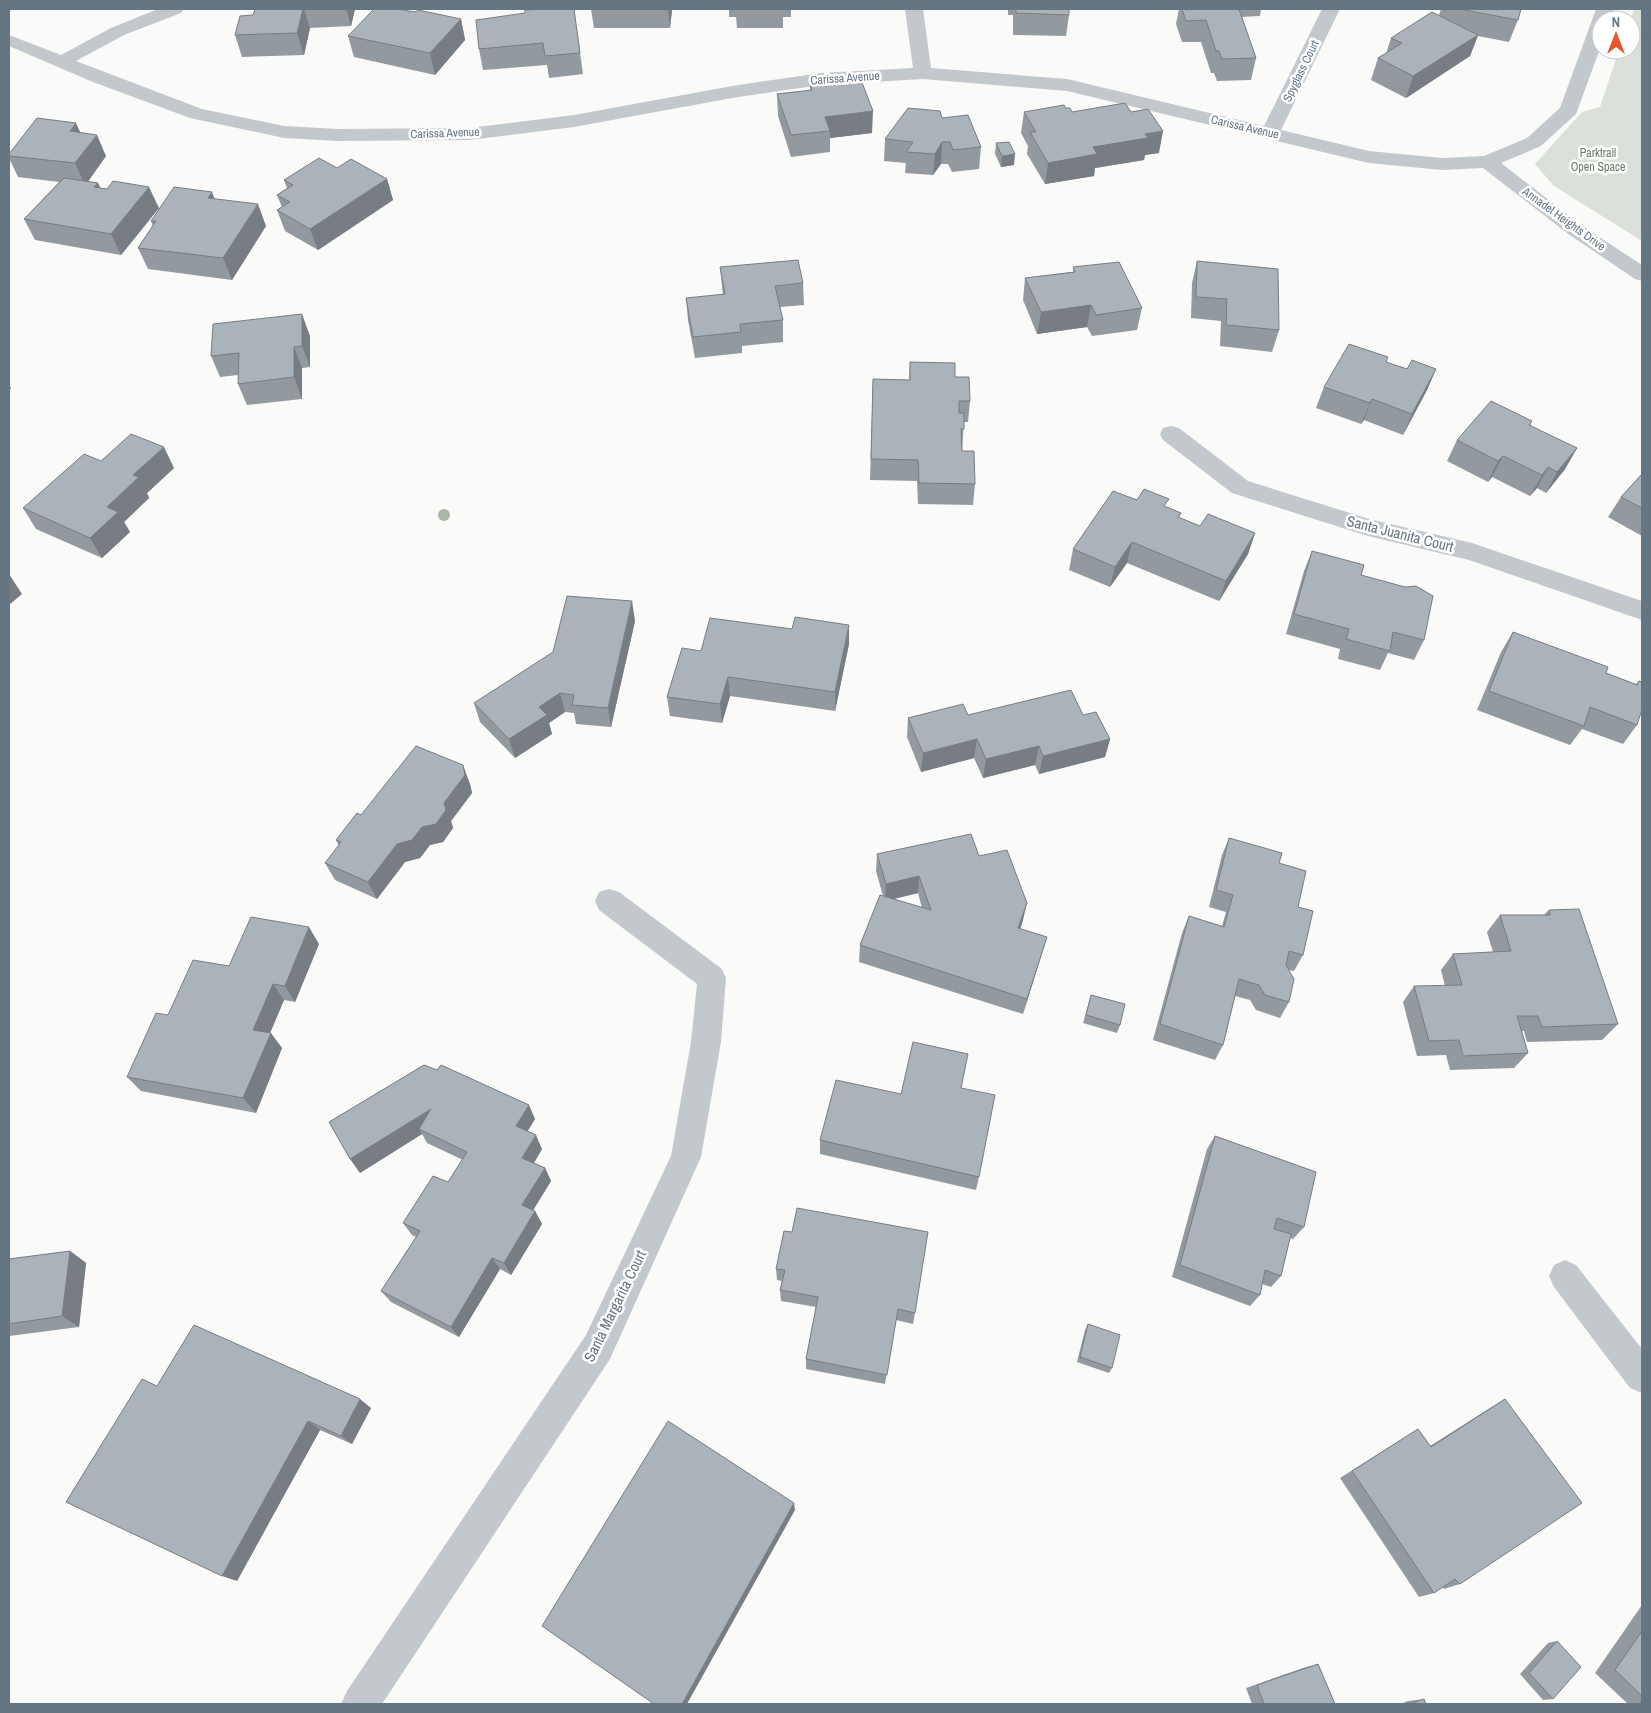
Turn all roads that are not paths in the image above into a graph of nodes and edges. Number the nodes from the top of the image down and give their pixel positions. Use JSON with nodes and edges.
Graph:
{"nodes":[{"id":1,"x":175,"y":9,"type":"edge"},
{"id":2,"x":914,"y":9,"type":"edge"},
{"id":3,"x":1331,"y":9,"type":"edge"},
{"id":4,"x":1605,"y":9,"type":"edge"},
{"id":5,"x":9,"y":40,"type":"edge"},
{"id":6,"x":64,"y":61,"type":"junction"},
{"id":7,"x":923,"y":73,"type":"junction"},
{"id":8,"x":1270,"y":133,"type":"junction"},
{"id":9,"x":1487,"y":162,"type":"junction"},
{"id":10,"x":1642,"y":274,"type":"edge"},
{"id":11,"x":1171,"y":434,"type":"dead end"},
{"id":12,"x":1642,"y":611,"type":"edge"},
{"id":13,"x":609,"y":901,"type":"dead end"},
{"id":14,"x":1565,"y":1276,"type":"dead end"},
{"id":15,"x":1642,"y":1376,"type":"edge"},
{"id":16,"x":360,"y":1704,"type":"edge"}],
"edges":[{"from":1,"to":6,"type":"street"},
{"from":2,"to":7,"type":"street"},
{"from":3,"to":8,"type":"street","name":"Spyglass Court"},
{"from":4,"to":9,"type":"street","name":"Carissa Avenue"},
{"from":5,"to":6,"type":"street","name":"Carissa Avenue"},
{"from":6,"to":7,"type":"street","name":"Carissa Avenue"},
{"from":7,"to":8,"type":"street","name":"Carissa Avenue"},
{"from":8,"to":9,"type":"street","name":"Carissa Avenue"},
{"from":9,"to":10,"type":"street","name":"Annadel Heights Drive"},
{"from":11,"to":12,"type":"street","name":"Santa Juanita Court"},
{"from":13,"to":16,"type":"street","name":"Santa Margarita Court"},
{"from":14,"to":15,"type":"street"}]}
